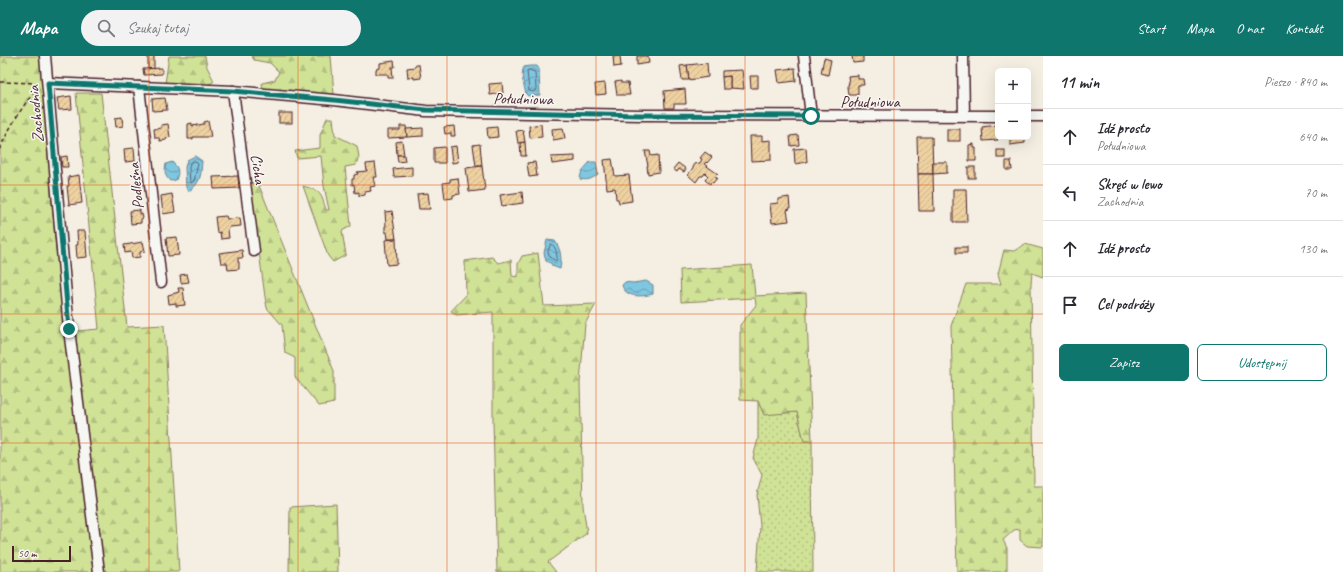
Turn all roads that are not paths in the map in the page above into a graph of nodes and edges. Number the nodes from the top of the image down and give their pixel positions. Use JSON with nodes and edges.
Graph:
{"nodes":[{"id":1,"x":45,"y":56,"type":"edge"},
{"id":2,"x":804,"y":56,"type":"edge"},
{"id":3,"x":963,"y":56,"type":"edge"},
{"id":4,"x":48,"y":83,"type":"junction"},
{"id":5,"x":139,"y":87,"type":"junction"},
{"id":6,"x":233,"y":91,"type":"junction"},
{"id":7,"x":964,"y":115,"type":"junction"},
{"id":8,"x":811,"y":116,"type":"junction"},
{"id":9,"x":995,"y":116,"type":"edge"},
{"id":10,"x":1031,"y":116,"type":"edge"},
{"id":11,"x":1043,"y":116,"type":"edge"},
{"id":12,"x":254,"y":251,"type":"dead end"},
{"id":13,"x":161,"y":282,"type":"dead end"},
{"id":14,"x":99,"y":572,"type":"edge"}],
"edges":[{"from":1,"to":4,"type":"street","name":"Zachodnia"},
{"from":2,"to":8,"type":"street"},
{"from":3,"to":7,"type":"street"},
{"from":4,"to":5,"type":"street","name":"Południowa"},
{"from":4,"to":14,"type":"street","name":"Zachodnia"},
{"from":5,"to":6,"type":"street","name":"Południowa"},
{"from":5,"to":13,"type":"street","name":"Podleśna"},
{"from":6,"to":8,"type":"street","name":"Południowa"},
{"from":6,"to":12,"type":"street","name":"Cicha"},
{"from":7,"to":8,"type":"street","name":"Południowa"},
{"from":7,"to":9,"type":"street","name":"Południowa"},
{"from":10,"to":11,"type":"street"}]}
